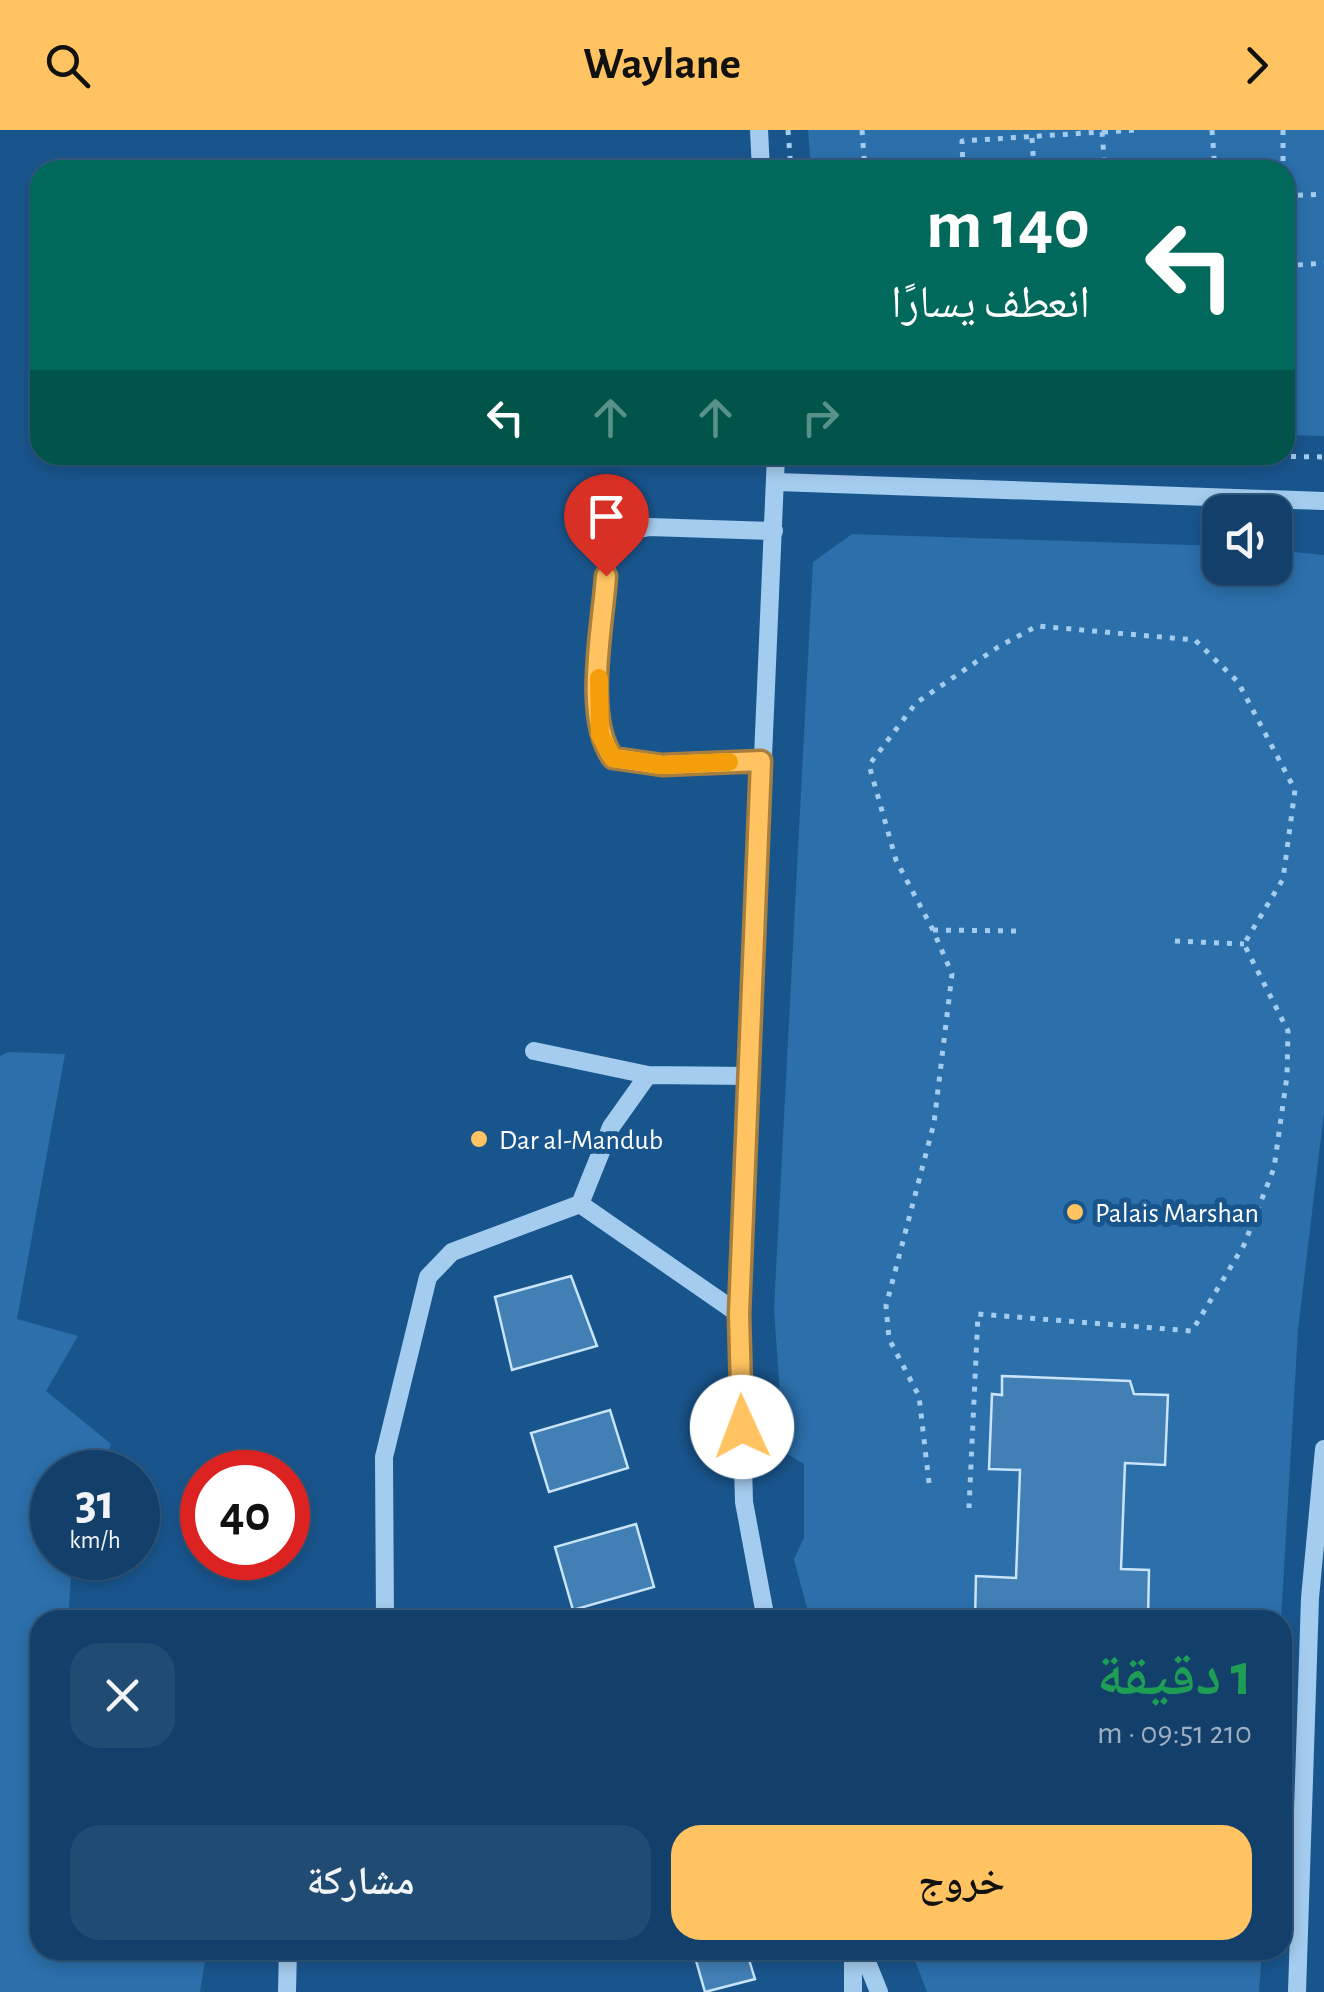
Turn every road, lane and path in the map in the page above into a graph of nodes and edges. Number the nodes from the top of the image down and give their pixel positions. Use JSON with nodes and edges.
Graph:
{"nodes":[{"id":1,"x":759,"y":130,"type":"edge"},
{"id":2,"x":788,"y":130,"type":"edge"},
{"id":3,"x":862,"y":130,"type":"edge"},
{"id":4,"x":1136,"y":130,"type":"edge"},
{"id":5,"x":1212,"y":130,"type":"edge"},
{"id":6,"x":1283,"y":130,"type":"edge"},
{"id":7,"x":1102,"y":131,"type":"edge"},
{"id":8,"x":1032,"y":138,"type":"junction"},
{"id":9,"x":761,"y":160,"type":"edge"},
{"id":10,"x":791,"y":160,"type":"edge"},
{"id":11,"x":864,"y":160,"type":"edge"},
{"id":12,"x":963,"y":160,"type":"edge"},
{"id":13,"x":1033,"y":160,"type":"edge"},
{"id":14,"x":1104,"y":160,"type":"edge"},
{"id":15,"x":1214,"y":160,"type":"edge"},
{"id":16,"x":1283,"y":160,"type":"edge"},
{"id":17,"x":1324,"y":194,"type":"edge"},
{"id":18,"x":1295,"y":195,"type":"edge"},
{"id":19,"x":1324,"y":264,"type":"edge"},
{"id":20,"x":1295,"y":265,"type":"edge"},
{"id":21,"x":1295,"y":456,"type":"edge"},
{"id":22,"x":1324,"y":457,"type":"edge"},
{"id":23,"x":776,"y":465,"type":"edge"},
{"id":24,"x":776,"y":482,"type":"junction"},
{"id":25,"x":1324,"y":501,"type":"edge"},
{"id":26,"x":774,"y":530,"type":"junction"},
{"id":27,"x":761,"y":761,"type":"junction"},
{"id":28,"x":934,"y":930,"type":"junction"},
{"id":29,"x":1018,"y":932,"type":"dead end"},
{"id":30,"x":1174,"y":941,"type":"dead end"},
{"id":31,"x":1244,"y":944,"type":"junction"},
{"id":32,"x":534,"y":1051,"type":"dead end"},
{"id":33,"x":648,"y":1075,"type":"junction"},
{"id":34,"x":750,"y":1076,"type":"junction"},
{"id":35,"x":580,"y":1204,"type":"junction"},
{"id":36,"x":739,"y":1314,"type":"junction"},
{"id":37,"x":1324,"y":1449,"type":"edge"},
{"id":38,"x":928,"y":1483,"type":"dead end"},
{"id":39,"x":969,"y":1508,"type":"dead end"},
{"id":40,"x":1317,"y":1597,"type":"edge"},
{"id":41,"x":385,"y":1610,"type":"edge"},
{"id":42,"x":764,"y":1610,"type":"edge"},
{"id":43,"x":288,"y":1960,"type":"edge"},
{"id":44,"x":853,"y":1960,"type":"edge"},
{"id":45,"x":866,"y":1960,"type":"edge"},
{"id":46,"x":287,"y":1992,"type":"edge"},
{"id":47,"x":854,"y":1992,"type":"edge"},
{"id":48,"x":879,"y":1992,"type":"edge"},
{"id":49,"x":1297,"y":1992,"type":"edge"}],
"edges":[{"from":1,"to":9,"type":"street"},
{"from":2,"to":10,"type":"path"},
{"from":3,"to":11,"type":"path"},
{"from":4,"to":7,"type":"path"},
{"from":5,"to":15,"type":"path"},
{"from":6,"to":16,"type":"path"},
{"from":7,"to":8,"type":"path"},
{"from":7,"to":14,"type":"path"},
{"from":8,"to":12,"type":"path"},
{"from":8,"to":13,"type":"path"},
{"from":17,"to":18,"type":"path"},
{"from":19,"to":20,"type":"path"},
{"from":21,"to":22,"type":"path"},
{"from":23,"to":24,"type":"street"},
{"from":24,"to":25,"type":"street"},
{"from":24,"to":26,"type":"street"},
{"from":26,"to":27,"type":"street"},
{"from":26,"to":27,"type":"street"},
{"from":27,"to":34,"type":"street"},
{"from":28,"to":29,"type":"path"},
{"from":28,"to":31,"type":"path"},
{"from":28,"to":38,"type":"path"},
{"from":30,"to":31,"type":"path"},
{"from":31,"to":39,"type":"path"},
{"from":32,"to":33,"type":"street"},
{"from":33,"to":34,"type":"street"},
{"from":33,"to":35,"type":"street"},
{"from":34,"to":36,"type":"street"},
{"from":35,"to":36,"type":"street"},
{"from":35,"to":41,"type":"street"},
{"from":36,"to":42,"type":"street"},
{"from":37,"to":40,"type":"street"},
{"from":40,"to":49,"type":"street"},
{"from":43,"to":46,"type":"street"},
{"from":44,"to":47,"type":"street"},
{"from":45,"to":48,"type":"street"}]}
